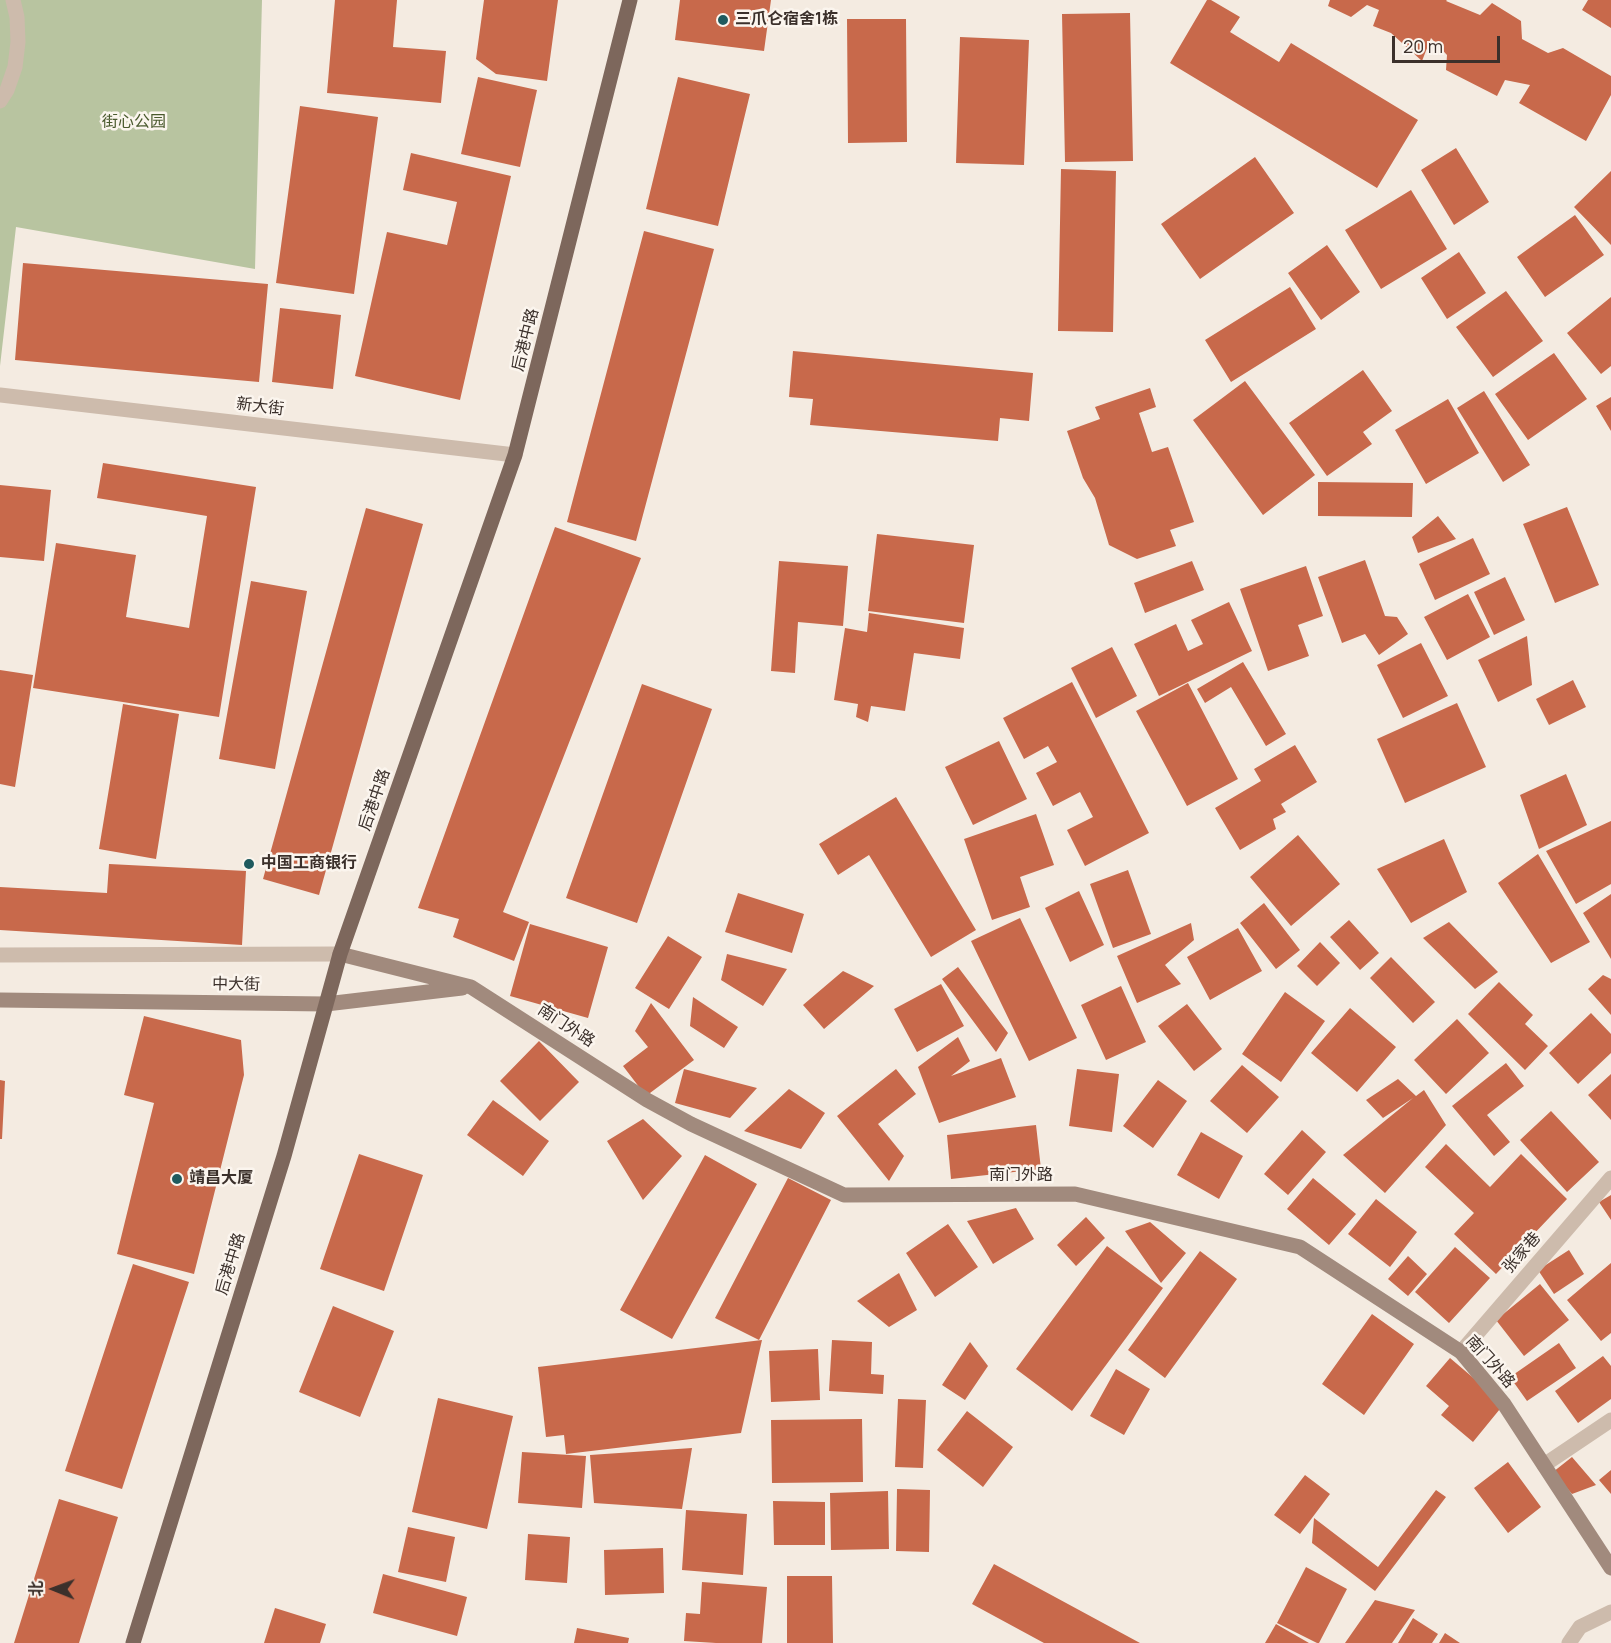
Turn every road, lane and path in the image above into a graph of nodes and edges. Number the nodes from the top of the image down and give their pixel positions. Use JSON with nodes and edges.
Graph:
{"nodes":[{"id":1,"x":13,"y":0,"type":"edge"},
{"id":2,"x":630,"y":0,"type":"edge"},
{"id":3,"x":0,"y":101,"type":"edge"},
{"id":4,"x":0,"y":395,"type":"edge"},
{"id":5,"x":515,"y":455,"type":"junction"},
{"id":6,"x":340,"y":954,"type":"junction"},
{"id":7,"x":0,"y":955,"type":"edge"},
{"id":8,"x":471,"y":987,"type":"junction"},
{"id":9,"x":0,"y":1000,"type":"edge"},
{"id":10,"x":326,"y":1004,"type":"junction"},
{"id":11,"x":1611,"y":1178,"type":"edge"},
{"id":12,"x":1461,"y":1352,"type":"junction"},
{"id":13,"x":1611,"y":1420,"type":"edge"},
{"id":14,"x":1544,"y":1465,"type":"junction"},
{"id":15,"x":1611,"y":1568,"type":"edge"},
{"id":16,"x":1611,"y":1612,"type":"edge"},
{"id":17,"x":133,"y":1643,"type":"edge"},
{"id":18,"x":1569,"y":1643,"type":"edge"}],
"edges":[{"from":1,"to":3,"type":"street"},
{"from":2,"to":5,"type":"main road","name":"后港中路"},
{"from":4,"to":5,"type":"street","name":"新大街"},
{"from":5,"to":6,"type":"main road","name":"后港中路"},
{"from":6,"to":7,"type":"street","name":"中大街"},
{"from":6,"to":8,"type":"main road","name":"南门外路"},
{"from":6,"to":10,"type":"main road","name":"后港中路"},
{"from":8,"to":10,"type":"main road","name":"中大街"},
{"from":8,"to":12,"type":"main road","name":"南门外路"},
{"from":9,"to":10,"type":"main road","name":"中大街"},
{"from":10,"to":17,"type":"main road","name":"后港中路"},
{"from":11,"to":12,"type":"street","name":"张家巷"},
{"from":12,"to":14,"type":"main road","name":"南门外路"},
{"from":13,"to":14,"type":"street"},
{"from":14,"to":15,"type":"main road","name":"南门外路"},
{"from":16,"to":18,"type":"street"}]}
